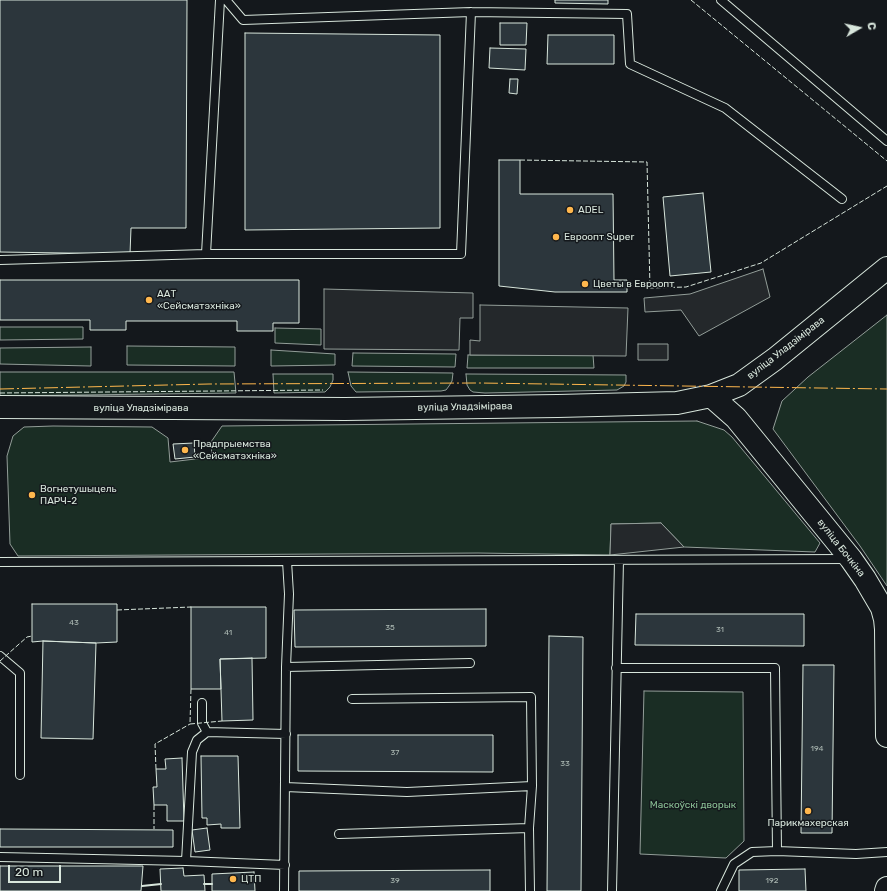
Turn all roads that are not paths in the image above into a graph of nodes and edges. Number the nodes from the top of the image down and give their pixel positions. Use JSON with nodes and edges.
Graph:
{"nodes":[{"id":1,"x":220,"y":0,"type":"edge"},
{"id":2,"x":226,"y":0,"type":"edge"},
{"id":3,"x":721,"y":0,"type":"edge"},
{"id":4,"x":471,"y":12,"type":"junction"},
{"id":5,"x":887,"y":141,"type":"edge"},
{"id":6,"x":842,"y":199,"type":"dead end"},
{"id":7,"x":206,"y":254,"type":"junction"},
{"id":8,"x":0,"y":260,"type":"edge"},
{"id":9,"x":887,"y":268,"type":"edge"},
{"id":10,"x":711,"y":396,"type":"junction"},
{"id":11,"x":0,"y":407,"type":"edge"},
{"id":12,"x":851,"y":559,"type":"junction"},
{"id":13,"x":619,"y":560,"type":"junction"},
{"id":14,"x":287,"y":561,"type":"junction"},
{"id":15,"x":0,"y":562,"type":"edge"},
{"id":16,"x":887,"y":629,"type":"edge"},
{"id":17,"x":0,"y":656,"type":"edge"},
{"id":18,"x":470,"y":663,"type":"dead end"},
{"id":19,"x":286,"y":667,"type":"junction"},
{"id":20,"x":616,"y":668,"type":"junction"},
{"id":21,"x":352,"y":699,"type":"dead end"},
{"id":22,"x":202,"y":703,"type":"dead end"},
{"id":23,"x":207,"y":732,"type":"junction"},
{"id":24,"x":286,"y":734,"type":"junction"},
{"id":25,"x":887,"y":736,"type":"edge"},
{"id":26,"x":20,"y":775,"type":"dead end"},
{"id":27,"x":532,"y":786,"type":"junction"},
{"id":28,"x":285,"y":787,"type":"junction"},
{"id":29,"x":529,"y":828,"type":"junction"},
{"id":30,"x":339,"y":834,"type":"dead end"},
{"id":31,"x":777,"y":851,"type":"junction"},
{"id":32,"x":887,"y":852,"type":"edge"},
{"id":33,"x":0,"y":857,"type":"edge"},
{"id":34,"x":186,"y":861,"type":"junction"},
{"id":35,"x":285,"y":865,"type":"junction"},
{"id":36,"x":284,"y":891,"type":"edge"},
{"id":37,"x":530,"y":891,"type":"edge"},
{"id":38,"x":612,"y":891,"type":"edge"},
{"id":39,"x":721,"y":891,"type":"edge"}],
"edges":[{"from":1,"to":7,"type":"lane"},
{"from":2,"to":4,"type":"lane"},
{"from":3,"to":5,"type":"lane"},
{"from":4,"to":6,"type":"lane"},
{"from":4,"to":7,"type":"lane"},
{"from":7,"to":8,"type":"lane"},
{"from":9,"to":10,"type":"main road","name":"вуліца Уладзімірава"},
{"from":10,"to":11,"type":"main road","name":"вуліца Уладзімірава"},
{"from":10,"to":12,"type":"main road","name":"вуліца Бочкіна"},
{"from":12,"to":13,"type":"lane"},
{"from":12,"to":16,"type":"main road","name":"вуліца Бочкіна"},
{"from":13,"to":14,"type":"lane"},
{"from":13,"to":20,"type":"lane"},
{"from":14,"to":15,"type":"lane"},
{"from":14,"to":19,"type":"lane"},
{"from":16,"to":25,"type":"main road","name":"вуліца Бочкіна"},
{"from":17,"to":26,"type":"lane"},
{"from":18,"to":19,"type":"lane"},
{"from":19,"to":24,"type":"lane"},
{"from":20,"to":31,"type":"lane"},
{"from":20,"to":38,"type":"lane"},
{"from":21,"to":27,"type":"lane"},
{"from":22,"to":23,"type":"lane"},
{"from":23,"to":24,"type":"lane"},
{"from":23,"to":34,"type":"lane"},
{"from":24,"to":28,"type":"lane"},
{"from":27,"to":28,"type":"lane"},
{"from":27,"to":29,"type":"lane"},
{"from":28,"to":35,"type":"lane"},
{"from":29,"to":30,"type":"lane"},
{"from":29,"to":37,"type":"lane"},
{"from":31,"to":32,"type":"lane"},
{"from":31,"to":39,"type":"lane"},
{"from":33,"to":34,"type":"lane"},
{"from":34,"to":35,"type":"lane"},
{"from":35,"to":36,"type":"lane"}]}
